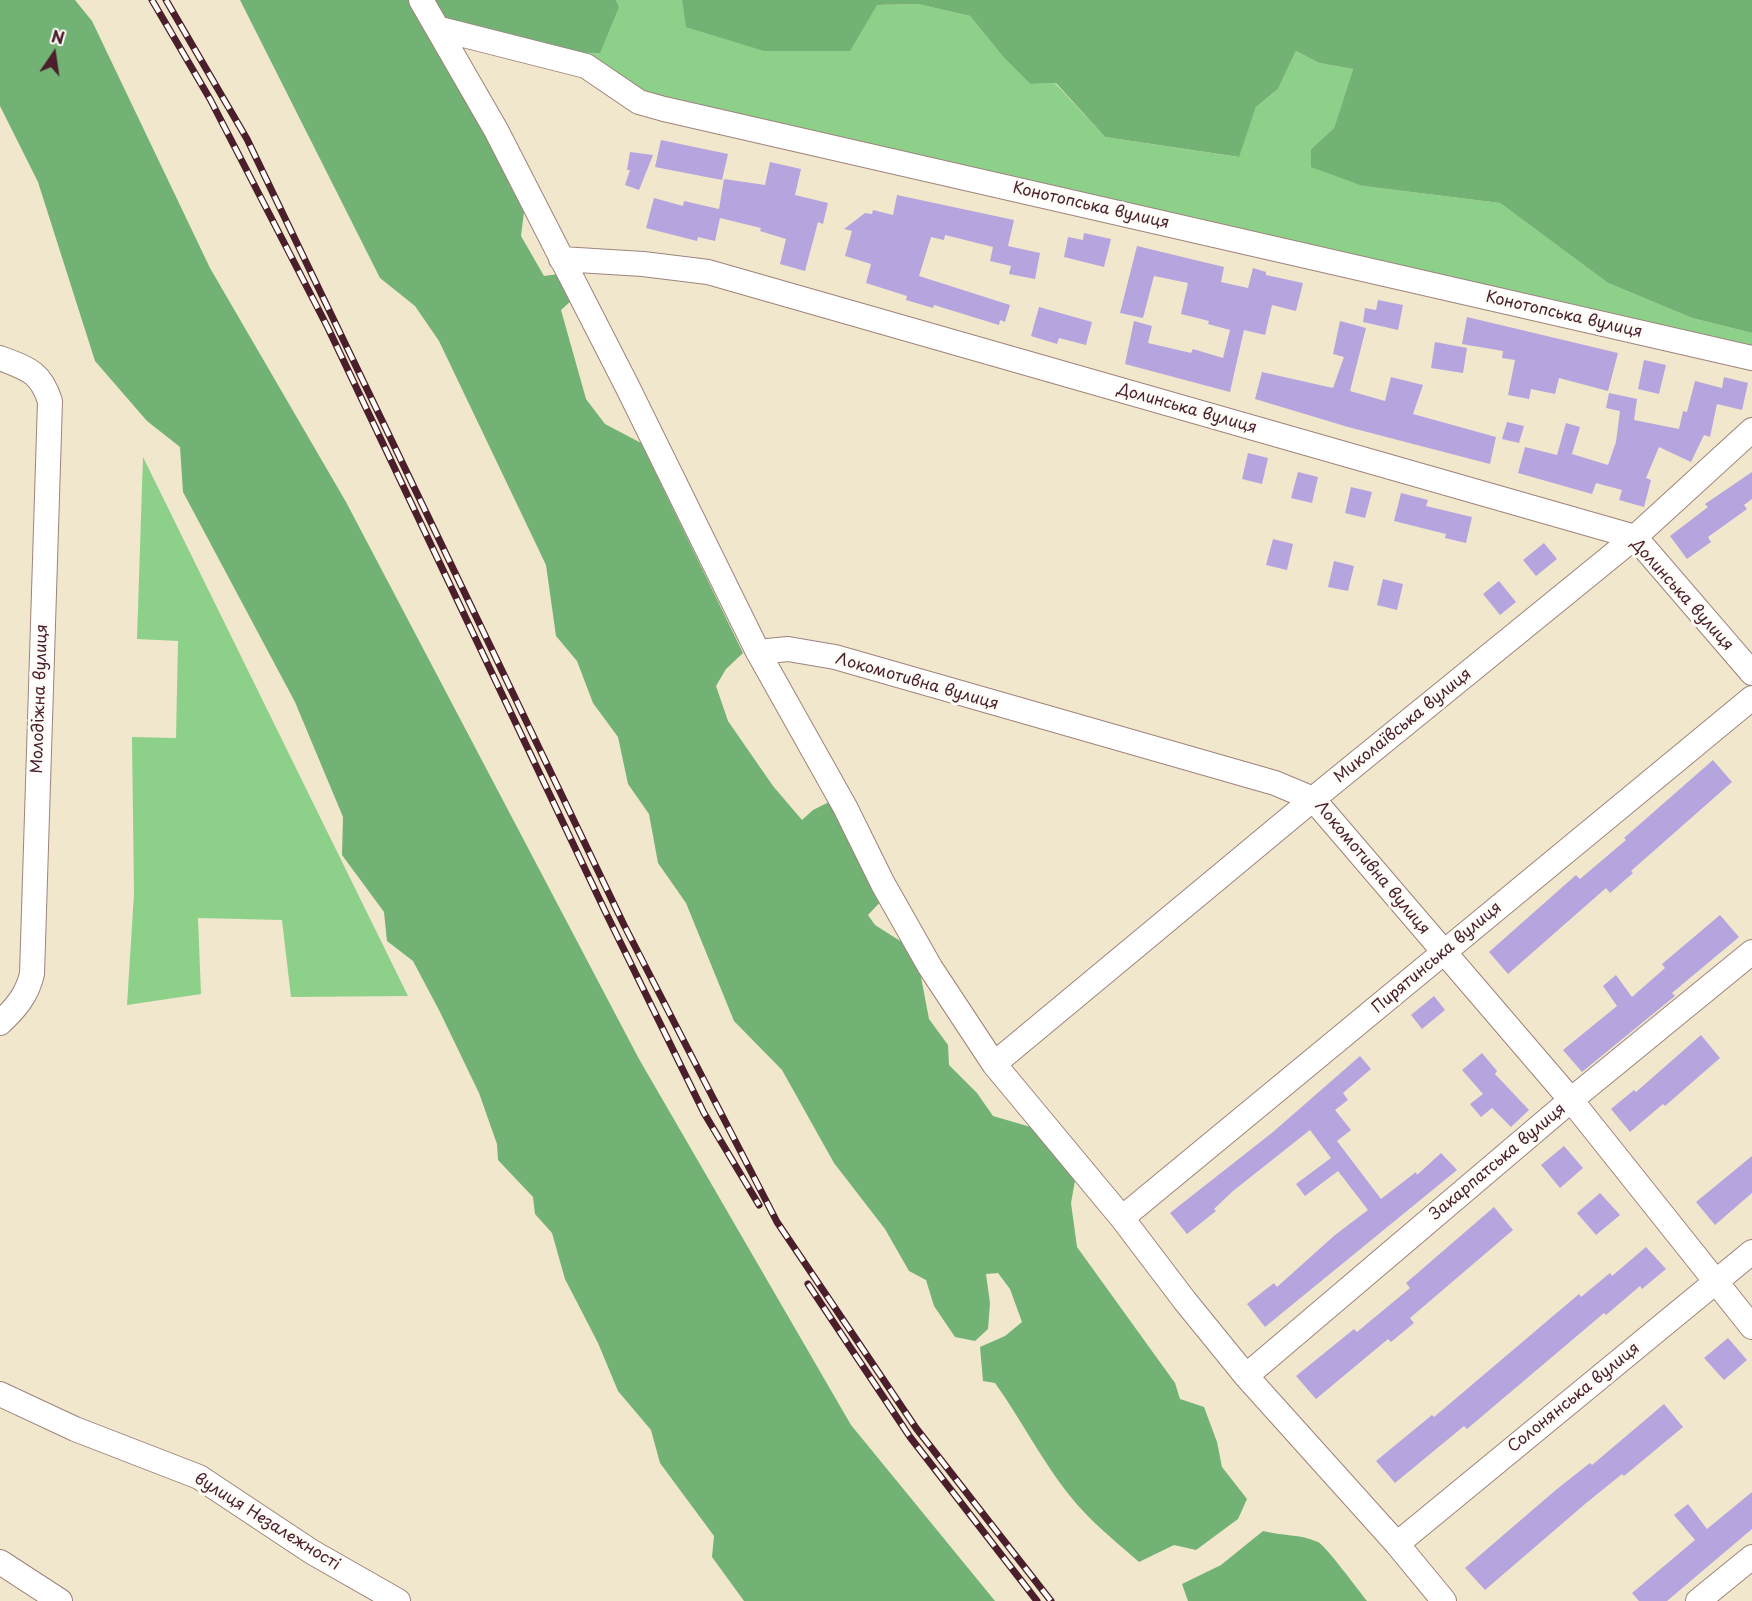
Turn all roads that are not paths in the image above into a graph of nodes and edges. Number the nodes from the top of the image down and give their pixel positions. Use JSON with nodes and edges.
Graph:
{"nodes":[{"id":1,"x":422,"y":0,"type":"edge"},
{"id":2,"x":440,"y":29,"type":"junction"},
{"id":3,"x":561,"y":259,"type":"junction"},
{"id":4,"x":0,"y":358,"type":"edge"},
{"id":5,"x":1752,"y":358,"type":"edge"},
{"id":6,"x":1752,"y":430,"type":"edge"},
{"id":7,"x":1635,"y":537,"type":"junction"},
{"id":8,"x":758,"y":652,"type":"junction"},
{"id":9,"x":1752,"y":673,"type":"edge"},
{"id":10,"x":1752,"y":698,"type":"edge"},
{"id":11,"x":1313,"y":798,"type":"junction"},
{"id":12,"x":1752,"y":952,"type":"edge"},
{"id":13,"x":1444,"y":953,"type":"junction"},
{"id":14,"x":0,"y":1023,"type":"edge"},
{"id":15,"x":994,"y":1064,"type":"junction"},
{"id":16,"x":1571,"y":1100,"type":"junction"},
{"id":17,"x":1122,"y":1218,"type":"junction"},
{"id":18,"x":1752,"y":1252,"type":"edge"},
{"id":19,"x":1715,"y":1282,"type":"junction"},
{"id":20,"x":1752,"y":1327,"type":"edge"},
{"id":21,"x":1246,"y":1376,"type":"junction"},
{"id":22,"x":0,"y":1394,"type":"edge"},
{"id":23,"x":1397,"y":1544,"type":"junction"},
{"id":24,"x":1752,"y":1557,"type":"edge"},
{"id":25,"x":0,"y":1562,"type":"edge"},
{"id":26,"x":60,"y":1601,"type":"edge"},
{"id":27,"x":398,"y":1601,"type":"edge"},
{"id":28,"x":1444,"y":1601,"type":"edge"},
{"id":29,"x":1698,"y":1601,"type":"edge"}],
"edges":[{"from":1,"to":2,"type":"street"},
{"from":2,"to":3,"type":"street"},
{"from":2,"to":5,"type":"street","name":"Конотопська вулиця"},
{"from":3,"to":7,"type":"street","name":"Долинська вулиця"},
{"from":3,"to":8,"type":"street"},
{"from":4,"to":14,"type":"street","name":"Молодіжна вулиця"},
{"from":6,"to":7,"type":"street","name":"Миколаївська вулиця"},
{"from":7,"to":9,"type":"street","name":"Долинська вулиця"},
{"from":7,"to":11,"type":"street","name":"Миколаївська вулиця"},
{"from":8,"to":11,"type":"street","name":"Локомотивна вулиця"},
{"from":8,"to":15,"type":"street"},
{"from":10,"to":13,"type":"street","name":"Пирятинська вулиця"},
{"from":11,"to":13,"type":"street","name":"Локомотивна вулиця"},
{"from":11,"to":15,"type":"street","name":"Миколаївська вулиця"},
{"from":12,"to":16,"type":"street","name":"Закарпатська вулиця"},
{"from":13,"to":16,"type":"street","name":"Локомотивна вулиця"},
{"from":13,"to":17,"type":"street","name":"Пирятинська вулиця"},
{"from":15,"to":17,"type":"street"},
{"from":16,"to":19,"type":"street","name":"Локомотивна вулиця"},
{"from":16,"to":21,"type":"street","name":"Закарпатська вулиця"},
{"from":17,"to":21,"type":"street"},
{"from":18,"to":19,"type":"street","name":"Солонянська вулиця"},
{"from":19,"to":20,"type":"street","name":"Локомотивна вулиця"},
{"from":19,"to":23,"type":"street","name":"Солонянська вулиця"},
{"from":21,"to":23,"type":"street"},
{"from":22,"to":27,"type":"street","name":"вулиця Незалежності"},
{"from":23,"to":28,"type":"street"},
{"from":24,"to":29,"type":"street"},
{"from":25,"to":26,"type":"street"}]}
